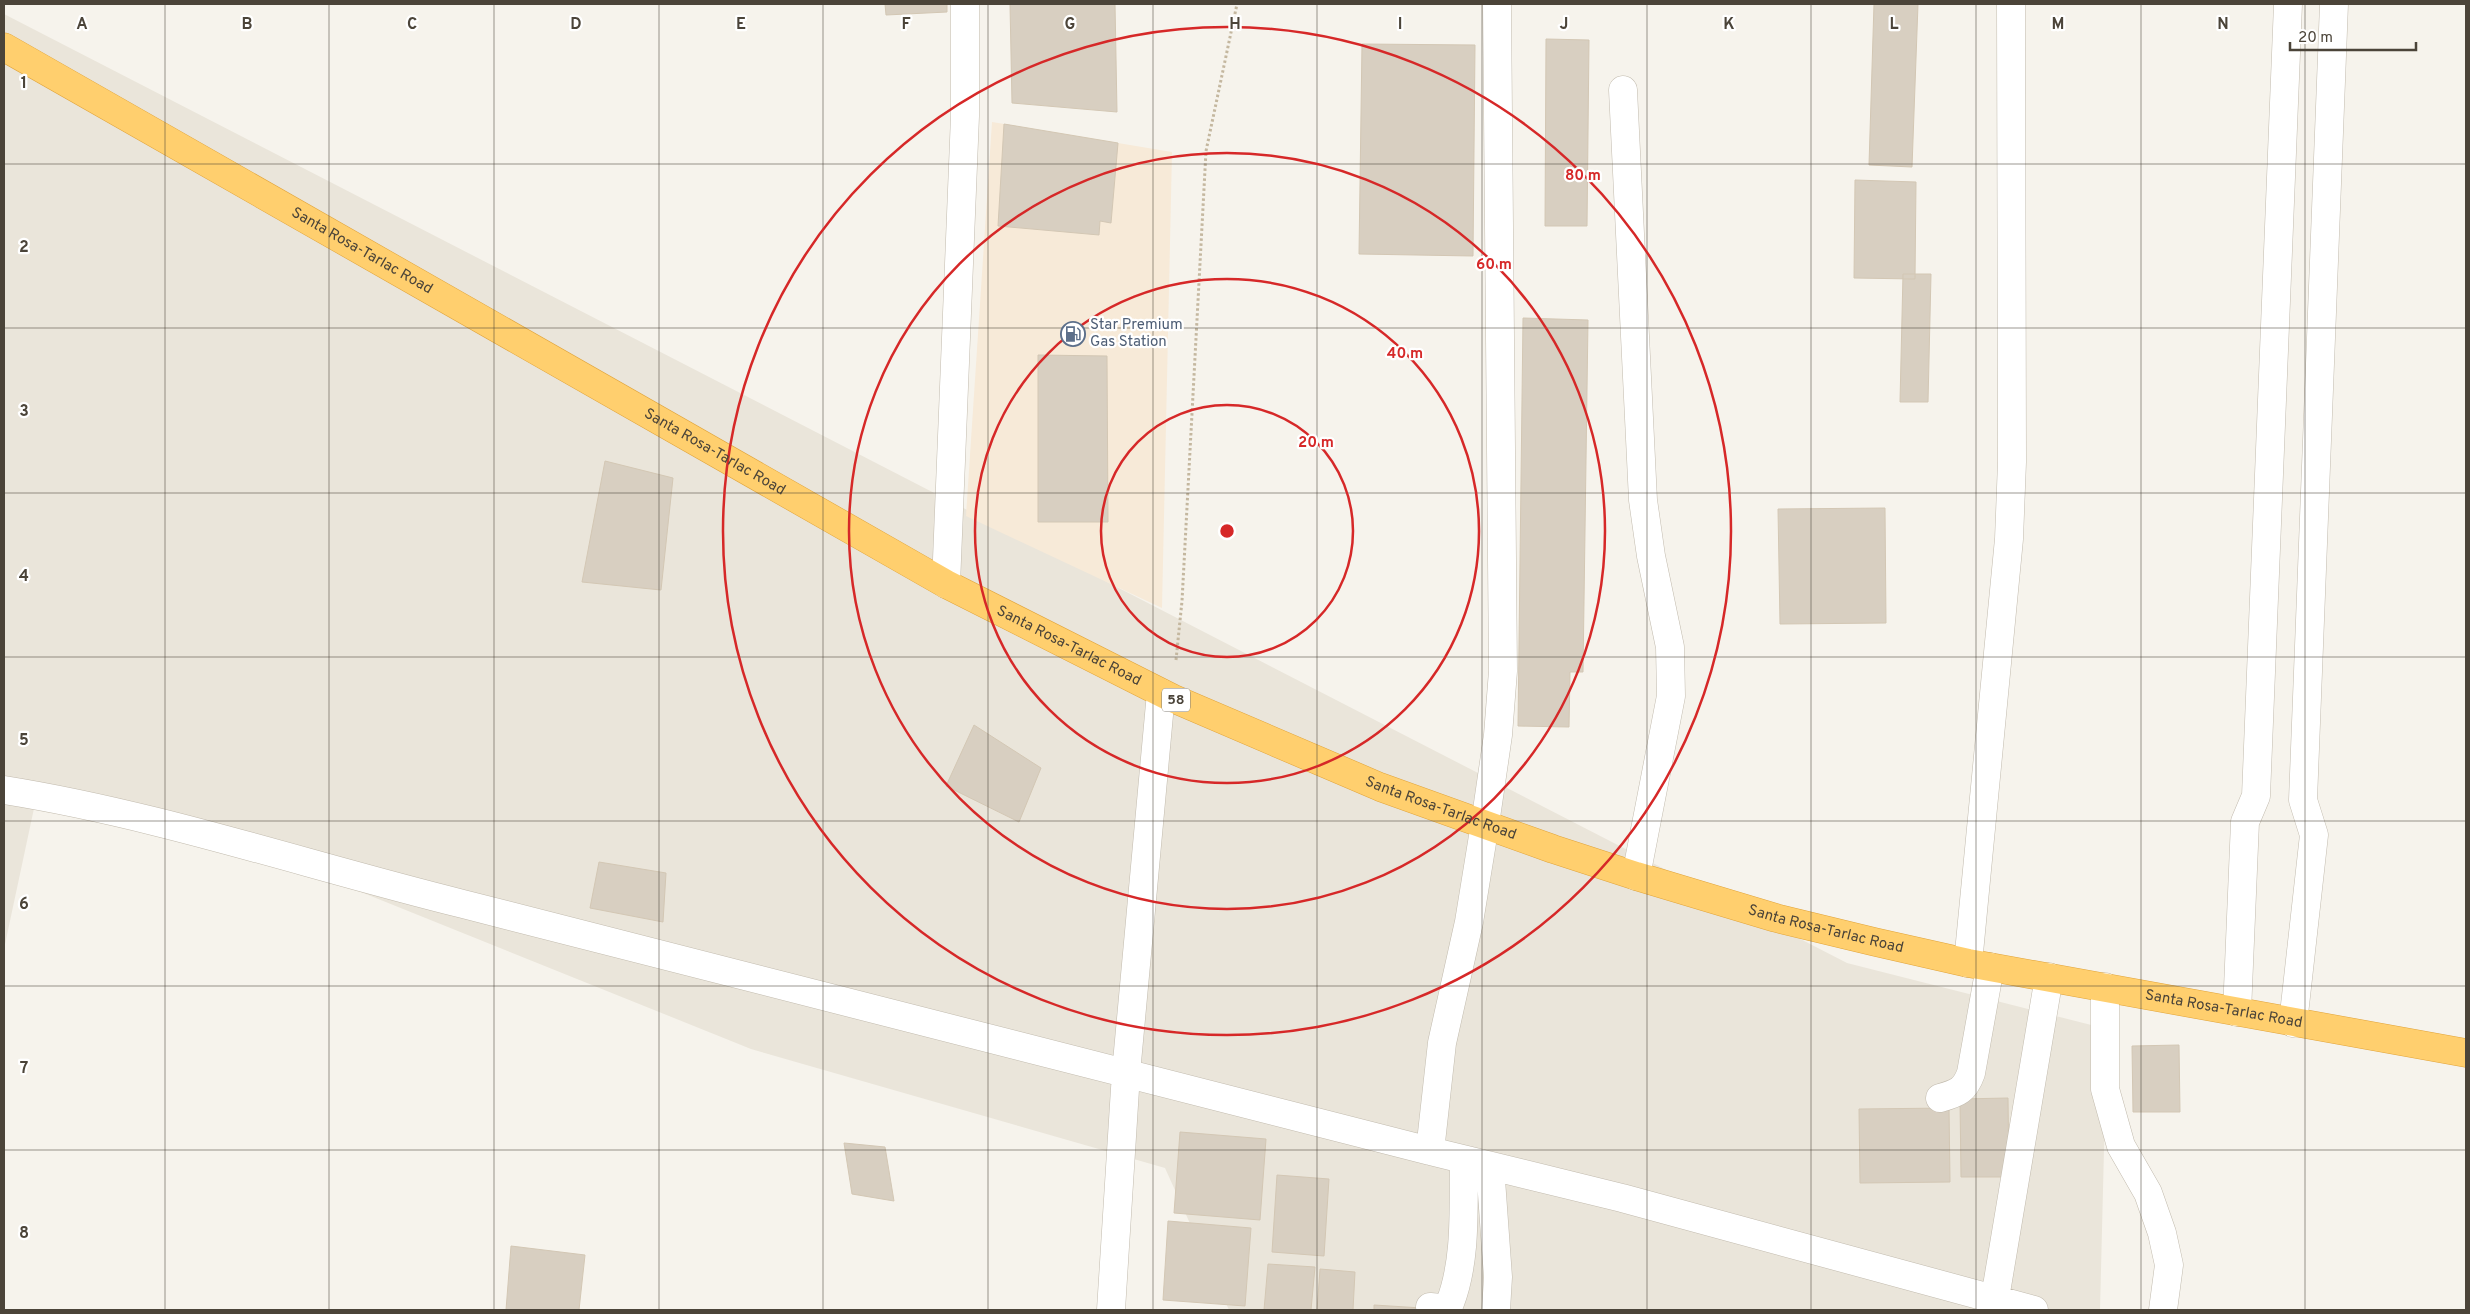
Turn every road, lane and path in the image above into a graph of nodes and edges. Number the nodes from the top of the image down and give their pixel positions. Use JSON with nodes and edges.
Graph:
{"nodes":[{"id":1,"x":965,"y":4,"type":"edge"},
{"id":2,"x":1237,"y":4,"type":"edge"},
{"id":3,"x":1497,"y":4,"type":"edge"},
{"id":4,"x":2010,"y":4,"type":"edge"},
{"id":5,"x":2288,"y":4,"type":"edge"},
{"id":6,"x":2334,"y":4,"type":"edge"},
{"id":7,"x":4,"y":47,"type":"edge"},
{"id":8,"x":1623,"y":90,"type":"dead end"},
{"id":9,"x":946,"y":584,"type":"junction"},
{"id":10,"x":1166,"y":696,"type":"junction"},
{"id":11,"x":4,"y":790,"type":"edge"},
{"id":12,"x":1485,"y":824,"type":"junction"},
{"id":13,"x":1636,"y":876,"type":"junction"},
{"id":14,"x":1979,"y":965,"type":"junction"},
{"id":15,"x":2049,"y":977,"type":"junction"},
{"id":16,"x":2105,"y":987,"type":"junction"},
{"id":17,"x":2237,"y":1012,"type":"junction"},
{"id":18,"x":2293,"y":1023,"type":"junction"},
{"id":19,"x":2466,"y":1054,"type":"edge"},
{"id":20,"x":1126,"y":1073,"type":"junction"},
{"id":21,"x":1940,"y":1098,"type":"dead end"},
{"id":22,"x":1430,"y":1151,"type":"junction"},
{"id":23,"x":1464,"y":1160,"type":"junction"},
{"id":24,"x":1490,"y":1166,"type":"junction"},
{"id":25,"x":1982,"y":1304,"type":"edge"},
{"id":26,"x":1430,"y":1308,"type":"dead end"},
{"id":27,"x":1111,"y":1310,"type":"edge"},
{"id":28,"x":1496,"y":1310,"type":"edge"},
{"id":29,"x":2034,"y":1310,"type":"edge"},
{"id":30,"x":2163,"y":1310,"type":"edge"}],
"edges":[{"from":1,"to":9,"type":"street"},
{"from":2,"to":10,"type":"path"},
{"from":3,"to":12,"type":"street"},
{"from":4,"to":14,"type":"street"},
{"from":5,"to":17,"type":"street"},
{"from":6,"to":18,"type":"street"},
{"from":7,"to":9,"type":"highway","name":"Santa Rosa-Tarlac Road","number":"58"},
{"from":8,"to":13,"type":"street"},
{"from":9,"to":10,"type":"highway","name":"Santa Rosa-Tarlac Road","number":"58"},
{"from":10,"to":12,"type":"highway","name":"Santa Rosa-Tarlac Road","number":"58"},
{"from":10,"to":20,"type":"street"},
{"from":11,"to":20,"type":"street"},
{"from":12,"to":13,"type":"highway","name":"Santa Rosa-Tarlac Road","number":"58"},
{"from":12,"to":22,"type":"street"},
{"from":13,"to":14,"type":"highway","name":"Santa Rosa-Tarlac Road","number":"58"},
{"from":14,"to":15,"type":"highway","name":"Santa Rosa-Tarlac Road","number":"58"},
{"from":14,"to":21,"type":"street"},
{"from":15,"to":16,"type":"highway","name":"Santa Rosa-Tarlac Road","number":"58"},
{"from":15,"to":25,"type":"street"},
{"from":16,"to":17,"type":"highway","name":"Santa Rosa-Tarlac Road","number":"58"},
{"from":16,"to":30,"type":"street"},
{"from":17,"to":18,"type":"highway","name":"Santa Rosa-Tarlac Road","number":"58"},
{"from":18,"to":19,"type":"highway","name":"Santa Rosa-Tarlac Road","number":"58"},
{"from":20,"to":22,"type":"street"},
{"from":20,"to":27,"type":"street"},
{"from":22,"to":23,"type":"street"},
{"from":23,"to":24,"type":"street"},
{"from":23,"to":26,"type":"street"},
{"from":24,"to":25,"type":"street"},
{"from":24,"to":28,"type":"street"},
{"from":25,"to":29,"type":"street"}]}
